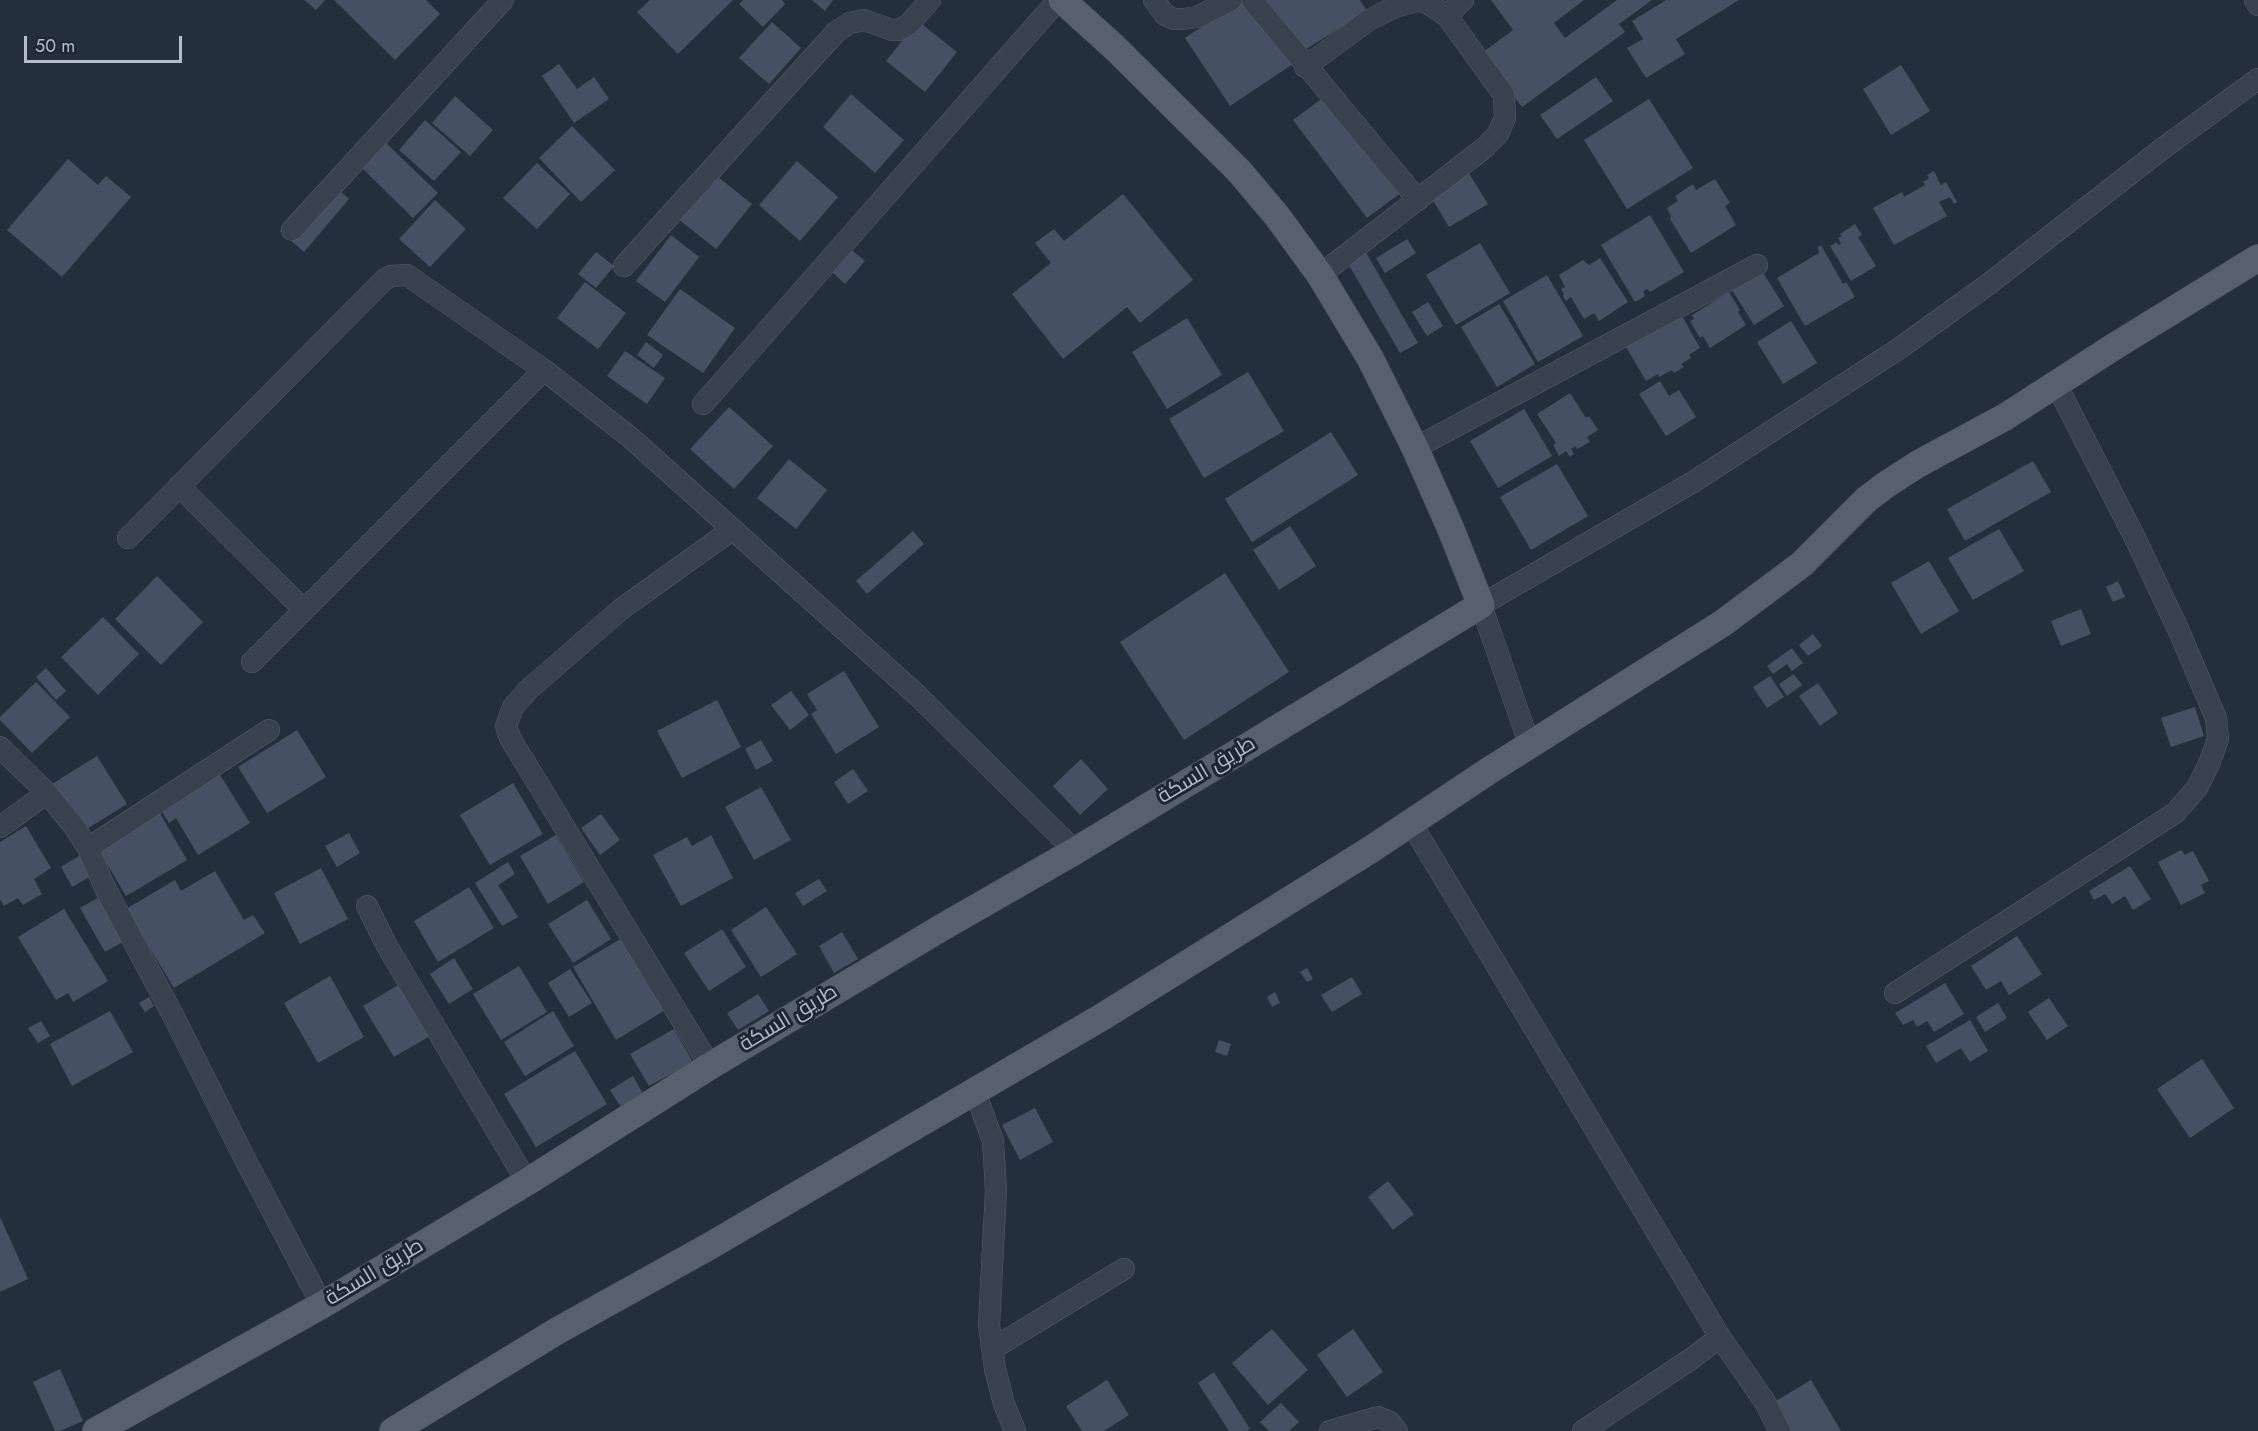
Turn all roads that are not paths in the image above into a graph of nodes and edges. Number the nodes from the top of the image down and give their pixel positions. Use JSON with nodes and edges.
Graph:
{"nodes":[{"id":1,"x":503,"y":0,"type":"edge"},
{"id":2,"x":930,"y":0,"type":"edge"},
{"id":3,"x":1060,"y":0,"type":"edge"},
{"id":4,"x":1154,"y":0,"type":"edge"},
{"id":5,"x":1231,"y":0,"type":"edge"},
{"id":6,"x":1252,"y":0,"type":"edge"},
{"id":7,"x":1464,"y":0,"type":"edge"},
{"id":8,"x":2255,"y":0,"type":"edge"},
{"id":9,"x":2258,"y":4,"type":"edge"},
{"id":10,"x":1447,"y":16,"type":"junction"},
{"id":11,"x":1305,"y":67,"type":"junction"},
{"id":12,"x":2258,"y":79,"type":"edge"},
{"id":13,"x":1418,"y":200,"type":"junction"},
{"id":14,"x":292,"y":230,"type":"dead end"},
{"id":15,"x":2258,"y":258,"type":"edge"},
{"id":16,"x":1757,"y":265,"type":"dead end"},
{"id":17,"x":624,"y":266,"type":"dead end"},
{"id":18,"x":1320,"y":275,"type":"junction"},
{"id":19,"x":544,"y":370,"type":"junction"},
{"id":20,"x":2056,"y":384,"type":"junction"},
{"id":21,"x":703,"y":404,"type":"dead end"},
{"id":22,"x":1415,"y":448,"type":"junction"},
{"id":23,"x":179,"y":486,"type":"junction"},
{"id":24,"x":734,"y":529,"type":"junction"},
{"id":25,"x":128,"y":537,"type":"dead end"},
{"id":26,"x":1481,"y":605,"type":"junction"},
{"id":27,"x":304,"y":610,"type":"junction"},
{"id":28,"x":252,"y":662,"type":"dead end"},
{"id":29,"x":269,"y":730,"type":"dead end"},
{"id":30,"x":1530,"y":746,"type":"junction"},
{"id":31,"x":0,"y":747,"type":"edge"},
{"id":32,"x":47,"y":793,"type":"junction"},
{"id":33,"x":1412,"y":823,"type":"junction"},
{"id":34,"x":0,"y":827,"type":"edge"},
{"id":35,"x":88,"y":848,"type":"junction"},
{"id":36,"x":1075,"y":851,"type":"junction"},
{"id":37,"x":367,"y":906,"type":"dead end"},
{"id":38,"x":1895,"y":993,"type":"dead end"},
{"id":39,"x":710,"y":1066,"type":"junction"},
{"id":40,"x":975,"y":1092,"type":"junction"},
{"id":41,"x":527,"y":1182,"type":"junction"},
{"id":42,"x":1124,"y":1269,"type":"dead end"},
{"id":43,"x":322,"y":1305,"type":"junction"},
{"id":44,"x":1720,"y":1337,"type":"junction"},
{"id":45,"x":992,"y":1349,"type":"junction"},
{"id":46,"x":96,"y":1431,"type":"edge"},
{"id":47,"x":393,"y":1431,"type":"edge"},
{"id":48,"x":1015,"y":1431,"type":"edge"},
{"id":49,"x":1330,"y":1431,"type":"edge"},
{"id":50,"x":1397,"y":1431,"type":"edge"},
{"id":51,"x":1583,"y":1431,"type":"edge"},
{"id":52,"x":1780,"y":1431,"type":"edge"}],
"edges":[{"from":1,"to":14,"type":"street"},
{"from":2,"to":17,"type":"street"},
{"from":3,"to":18,"type":"main road"},
{"from":3,"to":21,"type":"street"},
{"from":4,"to":5,"type":"street"},
{"from":6,"to":11,"type":"street"},
{"from":7,"to":10,"type":"street"},
{"from":8,"to":9,"type":"street"},
{"from":10,"to":11,"type":"street"},
{"from":10,"to":13,"type":"street"},
{"from":11,"to":13,"type":"street"},
{"from":12,"to":26,"type":"street"},
{"from":13,"to":18,"type":"street"},
{"from":15,"to":20,"type":"main road"},
{"from":16,"to":22,"type":"street"},
{"from":18,"to":22,"type":"main road"},
{"from":19,"to":23,"type":"street"},
{"from":19,"to":24,"type":"street"},
{"from":19,"to":27,"type":"street"},
{"from":20,"to":30,"type":"main road"},
{"from":20,"to":38,"type":"street"},
{"from":22,"to":26,"type":"main road"},
{"from":23,"to":25,"type":"street"},
{"from":23,"to":27,"type":"street"},
{"from":24,"to":36,"type":"street"},
{"from":24,"to":39,"type":"street"},
{"from":26,"to":30,"type":"street"},
{"from":26,"to":36,"type":"main road","name":"طريق السكة"},
{"from":27,"to":28,"type":"street"},
{"from":29,"to":35,"type":"street"},
{"from":30,"to":33,"type":"main road"},
{"from":31,"to":32,"type":"street"},
{"from":32,"to":34,"type":"street"},
{"from":32,"to":35,"type":"street"},
{"from":33,"to":40,"type":"main road"},
{"from":33,"to":44,"type":"street"},
{"from":35,"to":43,"type":"street"},
{"from":36,"to":39,"type":"main road","name":"طريق السكة"},
{"from":37,"to":41,"type":"street"},
{"from":39,"to":41,"type":"main road","name":"طريق السكة"},
{"from":40,"to":45,"type":"street"},
{"from":40,"to":47,"type":"main road"},
{"from":41,"to":43,"type":"main road","name":"طريق السكة"},
{"from":42,"to":45,"type":"street"},
{"from":43,"to":46,"type":"main road","name":"طريق السكة"},
{"from":44,"to":51,"type":"street"},
{"from":44,"to":52,"type":"street"},
{"from":45,"to":48,"type":"street"},
{"from":49,"to":50,"type":"street"}]}
